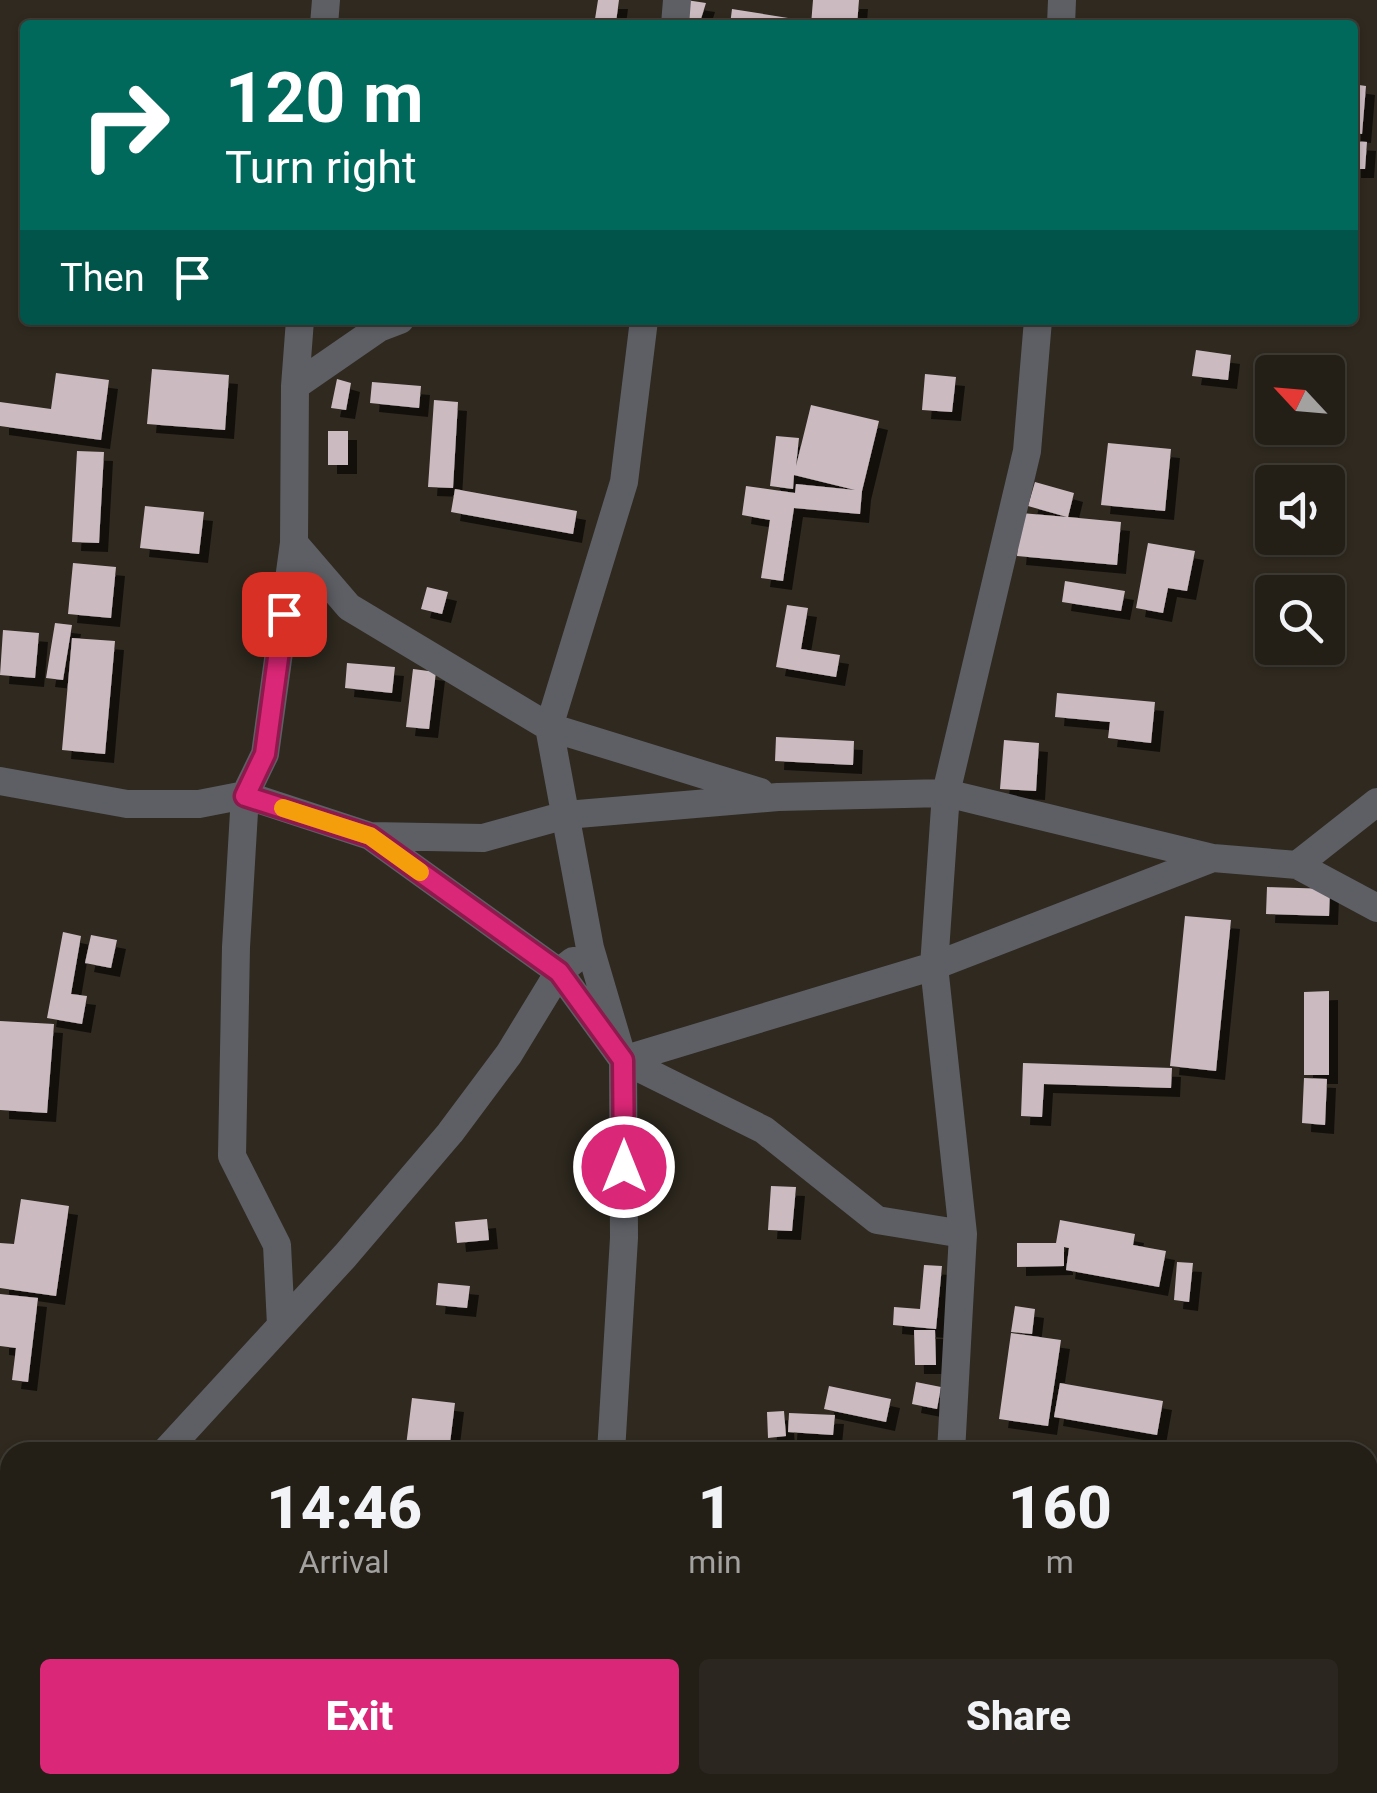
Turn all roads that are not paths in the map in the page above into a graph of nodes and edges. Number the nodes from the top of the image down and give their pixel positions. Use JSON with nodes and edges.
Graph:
{"nodes":[{"id":1,"x":300,"y":325,"type":"edge"},
{"id":2,"x":387,"y":325,"type":"edge"},
{"id":3,"x":643,"y":325,"type":"edge"},
{"id":4,"x":1038,"y":325,"type":"edge"},
{"id":5,"x":295,"y":386,"type":"junction"},
{"id":6,"x":294,"y":543,"type":"junction"},
{"id":7,"x":549,"y":727,"type":"junction"},
{"id":8,"x":0,"y":782,"type":"edge"},
{"id":9,"x":946,"y":793,"type":"junction"},
{"id":10,"x":245,"y":796,"type":"junction"},
{"id":11,"x":778,"y":797,"type":"junction"},
{"id":12,"x":1377,"y":802,"type":"edge"},
{"id":13,"x":566,"y":815,"type":"junction"},
{"id":14,"x":370,"y":836,"type":"junction"},
{"id":15,"x":1213,"y":858,"type":"junction"},
{"id":16,"x":1296,"y":864,"type":"junction"},
{"id":17,"x":1377,"y":908,"type":"edge"},
{"id":18,"x":590,"y":948,"type":"junction"},
{"id":19,"x":934,"y":966,"type":"junction"},
{"id":20,"x":559,"y":972,"type":"junction"},
{"id":21,"x":623,"y":1060,"type":"junction"},
{"id":22,"x":962,"y":1234,"type":"junction"},
{"id":23,"x":281,"y":1324,"type":"junction"},
{"id":24,"x":174,"y":1442,"type":"edge"},
{"id":25,"x":612,"y":1442,"type":"edge"},
{"id":26,"x":952,"y":1442,"type":"edge"}],
"edges":[{"from":1,"to":5,"type":"street"},
{"from":2,"to":5,"type":"street"},
{"from":3,"to":7,"type":"street"},
{"from":4,"to":9,"type":"street"},
{"from":5,"to":6,"type":"street"},
{"from":6,"to":7,"type":"street"},
{"from":6,"to":10,"type":"street"},
{"from":7,"to":11,"type":"street"},
{"from":7,"to":13,"type":"street"},
{"from":8,"to":10,"type":"street"},
{"from":9,"to":11,"type":"street"},
{"from":9,"to":15,"type":"street"},
{"from":9,"to":19,"type":"street"},
{"from":10,"to":14,"type":"street"},
{"from":10,"to":23,"type":"street"},
{"from":11,"to":13,"type":"street"},
{"from":12,"to":16,"type":"street"},
{"from":13,"to":14,"type":"street"},
{"from":13,"to":18,"type":"street"},
{"from":14,"to":20,"type":"street"},
{"from":15,"to":16,"type":"street"},
{"from":15,"to":19,"type":"street"},
{"from":16,"to":17,"type":"street"},
{"from":18,"to":20,"type":"street"},
{"from":18,"to":21,"type":"street"},
{"from":19,"to":21,"type":"street"},
{"from":19,"to":22,"type":"street"},
{"from":20,"to":21,"type":"street"},
{"from":20,"to":23,"type":"street"},
{"from":21,"to":22,"type":"street"},
{"from":21,"to":25,"type":"street"},
{"from":22,"to":26,"type":"street"},
{"from":23,"to":24,"type":"street"}]}
